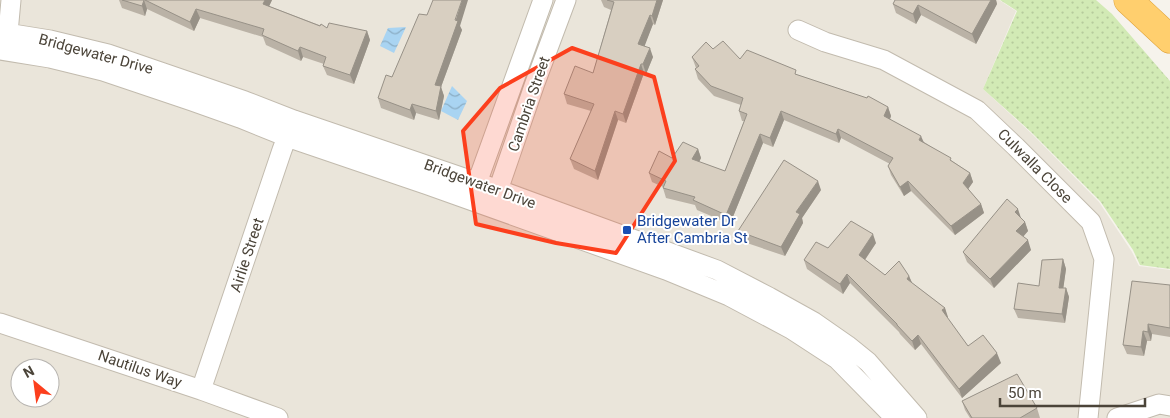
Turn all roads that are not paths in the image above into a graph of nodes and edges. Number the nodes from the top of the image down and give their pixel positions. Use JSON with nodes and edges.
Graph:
{"nodes":[{"id":1,"x":11,"y":0,"type":"edge"},
{"id":2,"x":543,"y":0,"type":"edge"},
{"id":3,"x":566,"y":0,"type":"edge"},
{"id":4,"x":1128,"y":0,"type":"edge"},
{"id":5,"x":798,"y":30,"type":"dead end"},
{"id":6,"x":1170,"y":39,"type":"edge"},
{"id":7,"x":3,"y":42,"type":"edge"},
{"id":8,"x":290,"y":128,"type":"junction"},
{"id":9,"x":499,"y":190,"type":"junction"},
{"id":10,"x":474,"y":192,"type":"junction"},
{"id":11,"x":492,"y":208,"type":"junction"},
{"id":12,"x":0,"y":323,"type":"edge"},
{"id":13,"x":201,"y":390,"type":"junction"},
{"id":14,"x":1170,"y":406,"type":"edge"},
{"id":15,"x":278,"y":418,"type":"edge"},
{"id":16,"x":895,"y":418,"type":"edge"},
{"id":17,"x":917,"y":418,"type":"edge"},
{"id":18,"x":1088,"y":418,"type":"edge"},
{"id":19,"x":1117,"y":418,"type":"edge"}],
"edges":[{"from":1,"to":7,"type":"street"},
{"from":2,"to":10,"type":"street","name":"Cambria Street"},
{"from":3,"to":9,"type":"street","name":"Cambria Street"},
{"from":4,"to":6,"type":"highway"},
{"from":5,"to":18,"type":"street","name":"Culwalla Close"},
{"from":7,"to":8,"type":"street","name":"Bridgewater Drive"},
{"from":8,"to":10,"type":"street","name":"Bridgewater Drive"},
{"from":8,"to":13,"type":"street","name":"Airlie Street"},
{"from":9,"to":10,"type":"street","name":"Bridgewater Drive"},
{"from":9,"to":11,"type":"street","name":"Cambria Street"},
{"from":9,"to":17,"type":"street","name":"Bridgewater Drive"},
{"from":10,"to":11,"type":"street","name":"Bridgewater Drive"},
{"from":11,"to":16,"type":"street","name":"Bridgewater Drive"},
{"from":12,"to":13,"type":"street","name":"Nautilus Way"},
{"from":13,"to":15,"type":"street","name":"Nautilus Way"},
{"from":14,"to":19,"type":"street"}]}
